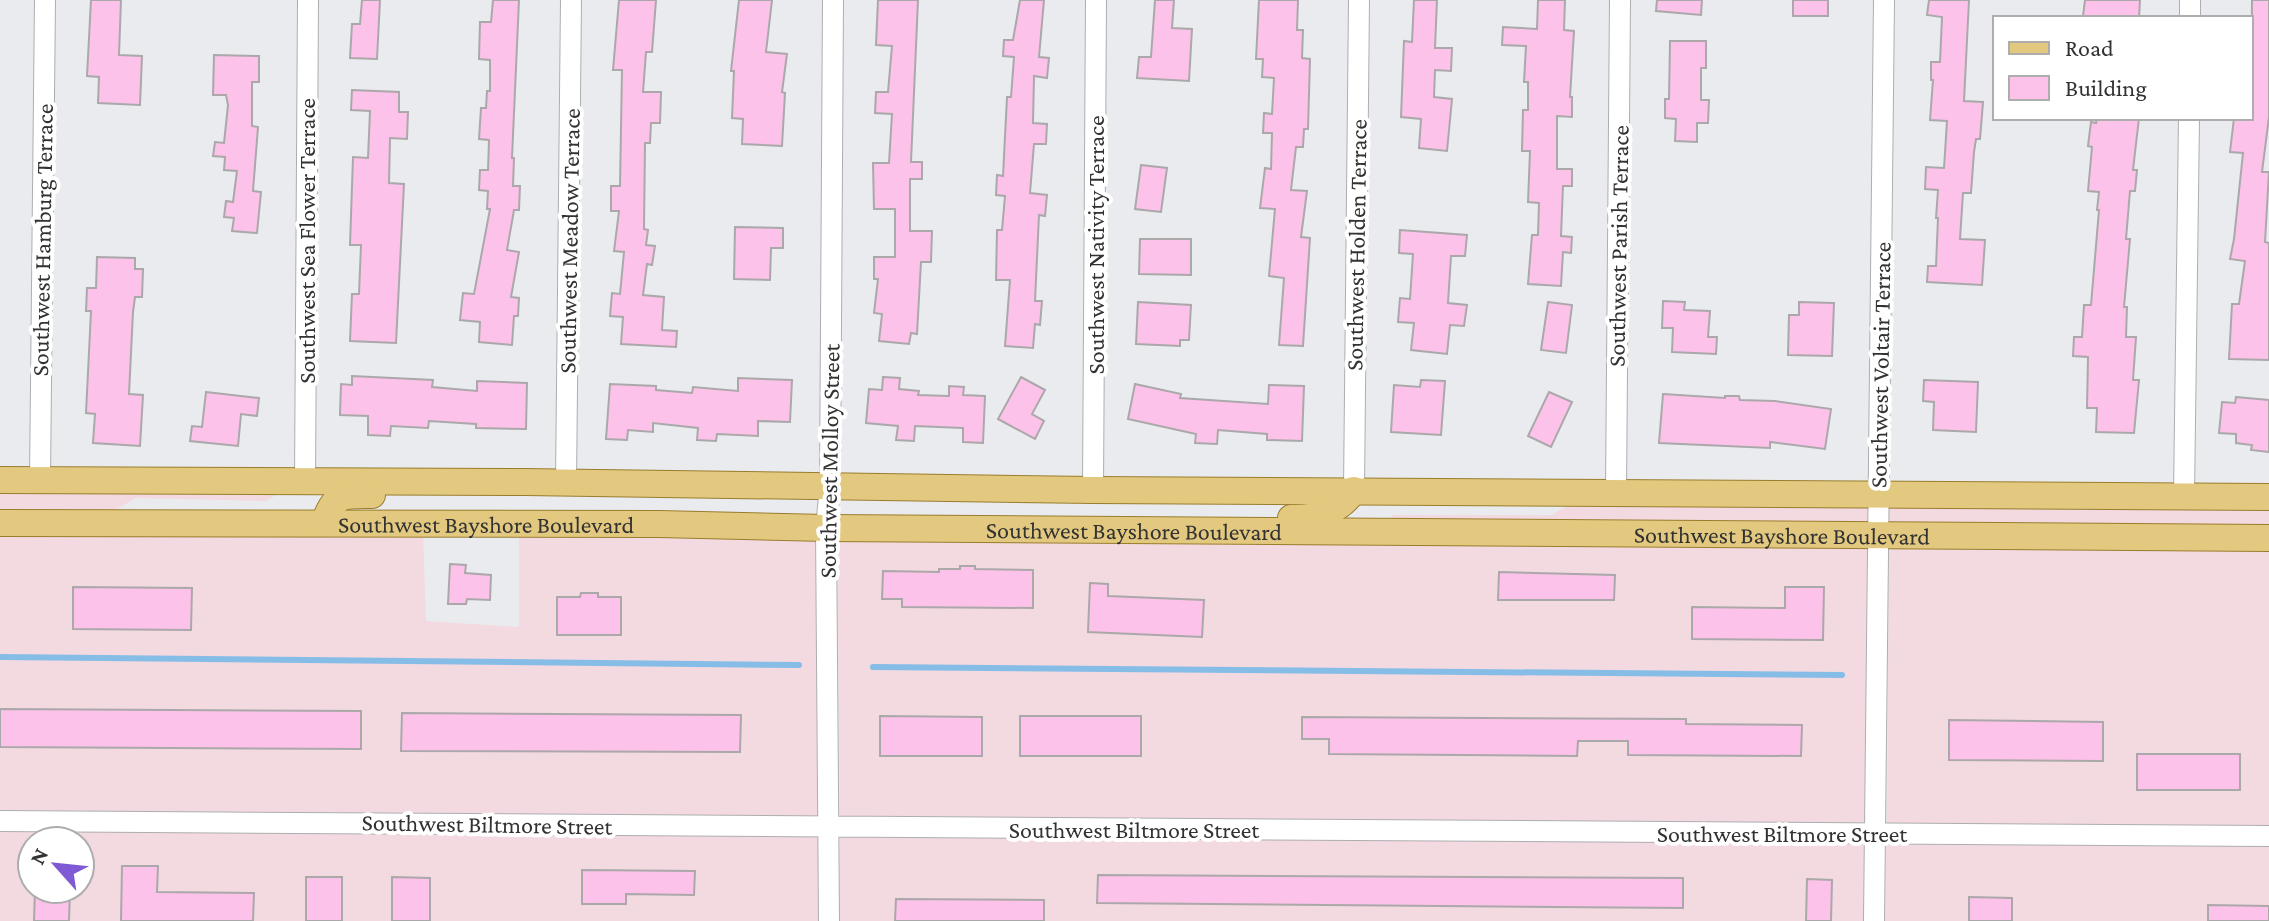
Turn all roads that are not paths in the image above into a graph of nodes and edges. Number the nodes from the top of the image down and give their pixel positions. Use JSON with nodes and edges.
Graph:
{"nodes":[{"id":1,"x":45,"y":0,"type":"edge"},
{"id":2,"x":308,"y":0,"type":"edge"},
{"id":3,"x":571,"y":0,"type":"edge"},
{"id":4,"x":833,"y":0,"type":"edge"},
{"id":5,"x":1096,"y":0,"type":"edge"},
{"id":6,"x":1359,"y":0,"type":"edge"},
{"id":7,"x":1620,"y":0,"type":"edge"},
{"id":8,"x":1884,"y":0,"type":"edge"},
{"id":9,"x":2189,"y":120,"type":"edge"},
{"id":10,"x":0,"y":480,"type":"edge"},
{"id":11,"x":40,"y":480,"type":"junction"},
{"id":12,"x":305,"y":481,"type":"junction"},
{"id":13,"x":524,"y":482,"type":"junction"},
{"id":14,"x":566,"y":483,"type":"junction"},
{"id":15,"x":830,"y":486,"type":"junction"},
{"id":16,"x":1093,"y":490,"type":"junction"},
{"id":17,"x":1354,"y":490,"type":"junction"},
{"id":18,"x":1569,"y":491,"type":"junction"},
{"id":19,"x":1616,"y":492,"type":"junction"},
{"id":20,"x":1879,"y":494,"type":"junction"},
{"id":21,"x":2184,"y":496,"type":"junction"},
{"id":22,"x":2269,"y":497,"type":"edge"},
{"id":23,"x":0,"y":523,"type":"edge"},
{"id":24,"x":114,"y":523,"type":"junction"},
{"id":25,"x":324,"y":523,"type":"junction"},
{"id":26,"x":826,"y":528,"type":"junction"},
{"id":27,"x":1144,"y":529,"type":"junction"},
{"id":28,"x":1374,"y":531,"type":"junction"},
{"id":29,"x":1879,"y":535,"type":"junction"},
{"id":30,"x":2269,"y":538,"type":"edge"},
{"id":31,"x":0,"y":821,"type":"edge"},
{"id":32,"x":830,"y":827,"type":"junction"},
{"id":33,"x":1876,"y":834,"type":"junction"},
{"id":34,"x":2269,"y":836,"type":"edge"},
{"id":35,"x":829,"y":921,"type":"edge"},
{"id":36,"x":1874,"y":921,"type":"edge"}],
"edges":[{"from":1,"to":11,"type":"street","name":"Southwest Hamburg Terrace"},
{"from":2,"to":12,"type":"street","name":"Southwest Sea Flower Terrace"},
{"from":3,"to":14,"type":"street","name":"Southwest Meadow Terrace"},
{"from":4,"to":15,"type":"street","name":"Southwest Molloy Street"},
{"from":5,"to":16,"type":"street","name":"Southwest Nativity Terrace"},
{"from":6,"to":17,"type":"street","name":"Southwest Holden Terrace"},
{"from":7,"to":19,"type":"street","name":"Southwest Parish Terrace"},
{"from":8,"to":20,"type":"street","name":"Southwest Voltair Terrace"},
{"from":9,"to":21,"type":"street"},
{"from":10,"to":11,"type":"main road","name":"Southwest Bayshore Boulevard"},
{"from":11,"to":12,"type":"main road","name":"Southwest Bayshore Boulevard"},
{"from":12,"to":13,"type":"main road","name":"Southwest Bayshore Boulevard"},
{"from":12,"to":24,"type":"main road"},
{"from":13,"to":14,"type":"main road","name":"Southwest Bayshore Boulevard"},
{"from":13,"to":25,"type":"main road"},
{"from":14,"to":15,"type":"main road","name":"Southwest Bayshore Boulevard"},
{"from":15,"to":16,"type":"main road","name":"Southwest Bayshore Boulevard"},
{"from":15,"to":26,"type":"street","name":"Southwest Molloy Street"},
{"from":16,"to":17,"type":"main road","name":"Southwest Bayshore Boulevard"},
{"from":17,"to":18,"type":"main road","name":"Southwest Bayshore Boulevard"},
{"from":17,"to":27,"type":"main road"},
{"from":18,"to":19,"type":"main road","name":"Southwest Bayshore Boulevard"},
{"from":18,"to":28,"type":"main road"},
{"from":19,"to":20,"type":"main road","name":"Southwest Bayshore Boulevard"},
{"from":20,"to":21,"type":"main road","name":"Southwest Bayshore Boulevard"},
{"from":20,"to":29,"type":"street","name":"Southwest Voltair Terrace"},
{"from":21,"to":22,"type":"main road","name":"Southwest Bayshore Boulevard"},
{"from":23,"to":24,"type":"main road","name":"Southwest Bayshore Boulevard"},
{"from":24,"to":25,"type":"main road","name":"Southwest Bayshore Boulevard"},
{"from":25,"to":26,"type":"main road","name":"Southwest Bayshore Boulevard"},
{"from":26,"to":27,"type":"main road","name":"Southwest Bayshore Boulevard"},
{"from":26,"to":32,"type":"street","name":"Southwest Molloy Street"},
{"from":27,"to":28,"type":"main road","name":"Southwest Bayshore Boulevard"},
{"from":28,"to":29,"type":"main road","name":"Southwest Bayshore Boulevard"},
{"from":29,"to":30,"type":"main road","name":"Southwest Bayshore Boulevard"},
{"from":29,"to":33,"type":"street","name":"Southwest Voltair Terrace"},
{"from":31,"to":32,"type":"street","name":"Southwest Biltmore Street"},
{"from":32,"to":33,"type":"street","name":"Southwest Biltmore Street"},
{"from":32,"to":35,"type":"street","name":"Southwest Molloy Street"},
{"from":33,"to":34,"type":"street","name":"Southwest Biltmore Street"},
{"from":33,"to":36,"type":"street","name":"Southwest Voltair Terrace"}]}
